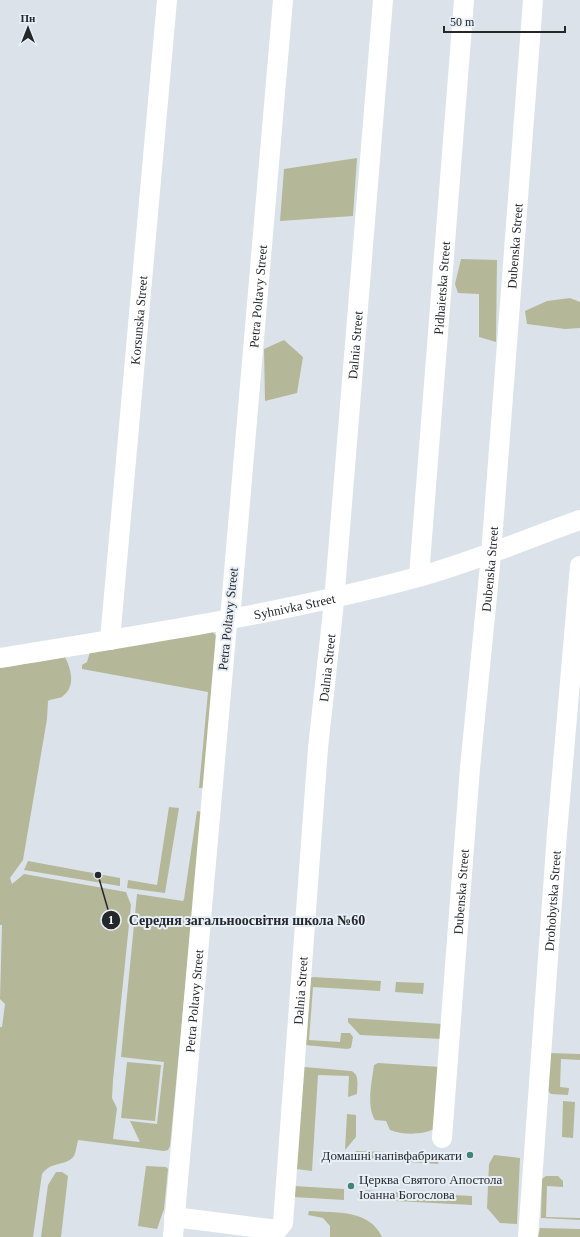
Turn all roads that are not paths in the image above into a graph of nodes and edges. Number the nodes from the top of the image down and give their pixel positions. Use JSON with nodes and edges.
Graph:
{"nodes":[{"id":1,"x":167,"y":0,"type":"edge"},
{"id":2,"x":283,"y":0,"type":"edge"},
{"id":3,"x":383,"y":0,"type":"edge"},
{"id":4,"x":464,"y":0,"type":"edge"},
{"id":5,"x":533,"y":0,"type":"edge"},
{"id":6,"x":580,"y":520,"type":"edge"},
{"id":7,"x":491,"y":553,"type":"junction"},
{"id":8,"x":580,"y":566,"type":"edge"},
{"id":9,"x":419,"y":576,"type":"junction"},
{"id":10,"x":334,"y":597,"type":"junction"},
{"id":11,"x":230,"y":620,"type":"junction"},
{"id":12,"x":110,"y":640,"type":"junction"},
{"id":13,"x":0,"y":658,"type":"edge"},
{"id":14,"x":442,"y":1138,"type":"dead end"},
{"id":15,"x":174,"y":1217,"type":"junction"},
{"id":16,"x":173,"y":1237,"type":"edge"},
{"id":17,"x":528,"y":1237,"type":"edge"}],
"edges":[{"from":1,"to":12,"type":"street","name":"Korsunska Street"},
{"from":2,"to":11,"type":"street","name":"Petra Poltavy Street"},
{"from":3,"to":10,"type":"street","name":"Dalnia Street"},
{"from":4,"to":9,"type":"street","name":"Pidhaietska Street"},
{"from":5,"to":7,"type":"street","name":"Dubenska Street"},
{"from":6,"to":7,"type":"street","name":"Syhnivka Street"},
{"from":7,"to":9,"type":"street","name":"Syhnivka Street"},
{"from":7,"to":14,"type":"street","name":"Dubenska Street"},
{"from":8,"to":17,"type":"street","name":"Drohobytska Street"},
{"from":9,"to":10,"type":"street","name":"Syhnivka Street"},
{"from":10,"to":11,"type":"street","name":"Syhnivka Street"},
{"from":10,"to":15,"type":"street","name":"Dalnia Street"},
{"from":11,"to":12,"type":"street","name":"Syhnivka Street"},
{"from":11,"to":15,"type":"street","name":"Petra Poltavy Street"},
{"from":12,"to":13,"type":"street","name":"Syhnivka Street"},
{"from":15,"to":16,"type":"street","name":"Petra Poltavy Street"}]}
